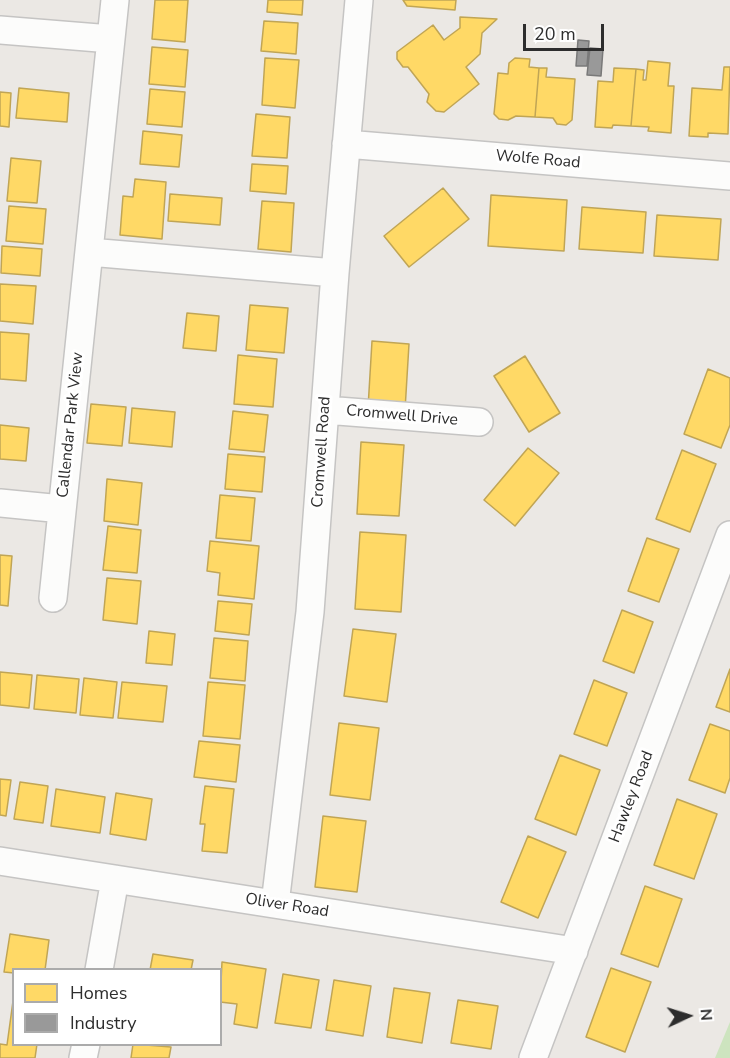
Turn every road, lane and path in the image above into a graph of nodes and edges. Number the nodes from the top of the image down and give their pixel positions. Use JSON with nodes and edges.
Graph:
{"nodes":[{"id":1,"x":115,"y":0,"type":"edge"},
{"id":2,"x":358,"y":0,"type":"edge"},
{"id":3,"x":0,"y":30,"type":"edge"},
{"id":4,"x":111,"y":39,"type":"junction"},
{"id":5,"x":346,"y":144,"type":"junction"},
{"id":6,"x":730,"y":176,"type":"edge"},
{"id":7,"x":89,"y":252,"type":"junction"},
{"id":8,"x":335,"y":273,"type":"junction"},
{"id":9,"x":325,"y":410,"type":"junction"},
{"id":10,"x":479,"y":422,"type":"dead end"},
{"id":11,"x":0,"y":503,"type":"edge"},
{"id":12,"x":62,"y":509,"type":"junction"},
{"id":13,"x":730,"y":535,"type":"edge"},
{"id":14,"x":53,"y":598,"type":"dead end"},
{"id":15,"x":0,"y":861,"type":"edge"},
{"id":16,"x":115,"y":879,"type":"junction"},
{"id":17,"x":275,"y":904,"type":"junction"},
{"id":18,"x":574,"y":951,"type":"junction"},
{"id":19,"x":99,"y":968,"type":"edge"},
{"id":20,"x":533,"y":1058,"type":"edge"}],
"edges":[{"from":1,"to":4,"type":"street","name":"Callendar Park View"},
{"from":2,"to":5,"type":"street","name":"Cromwell Road"},
{"from":3,"to":4,"type":"street"},
{"from":4,"to":7,"type":"street","name":"Callendar Park View"},
{"from":5,"to":6,"type":"street","name":"Wolfe Road"},
{"from":5,"to":8,"type":"street","name":"Cromwell Road"},
{"from":7,"to":8,"type":"street"},
{"from":7,"to":12,"type":"street","name":"Callendar Park View"},
{"from":8,"to":9,"type":"street","name":"Cromwell Road"},
{"from":9,"to":10,"type":"street","name":"Cromwell Drive"},
{"from":9,"to":17,"type":"street","name":"Cromwell Road"},
{"from":11,"to":12,"type":"street"},
{"from":12,"to":14,"type":"street","name":"Callendar Park View"},
{"from":13,"to":18,"type":"street","name":"Hawley Road"},
{"from":15,"to":16,"type":"street","name":"Oliver Road"},
{"from":16,"to":17,"type":"street","name":"Oliver Road"},
{"from":16,"to":19,"type":"street"},
{"from":17,"to":18,"type":"street","name":"Oliver Road"},
{"from":18,"to":20,"type":"street","name":"Hawley Road"}]}
